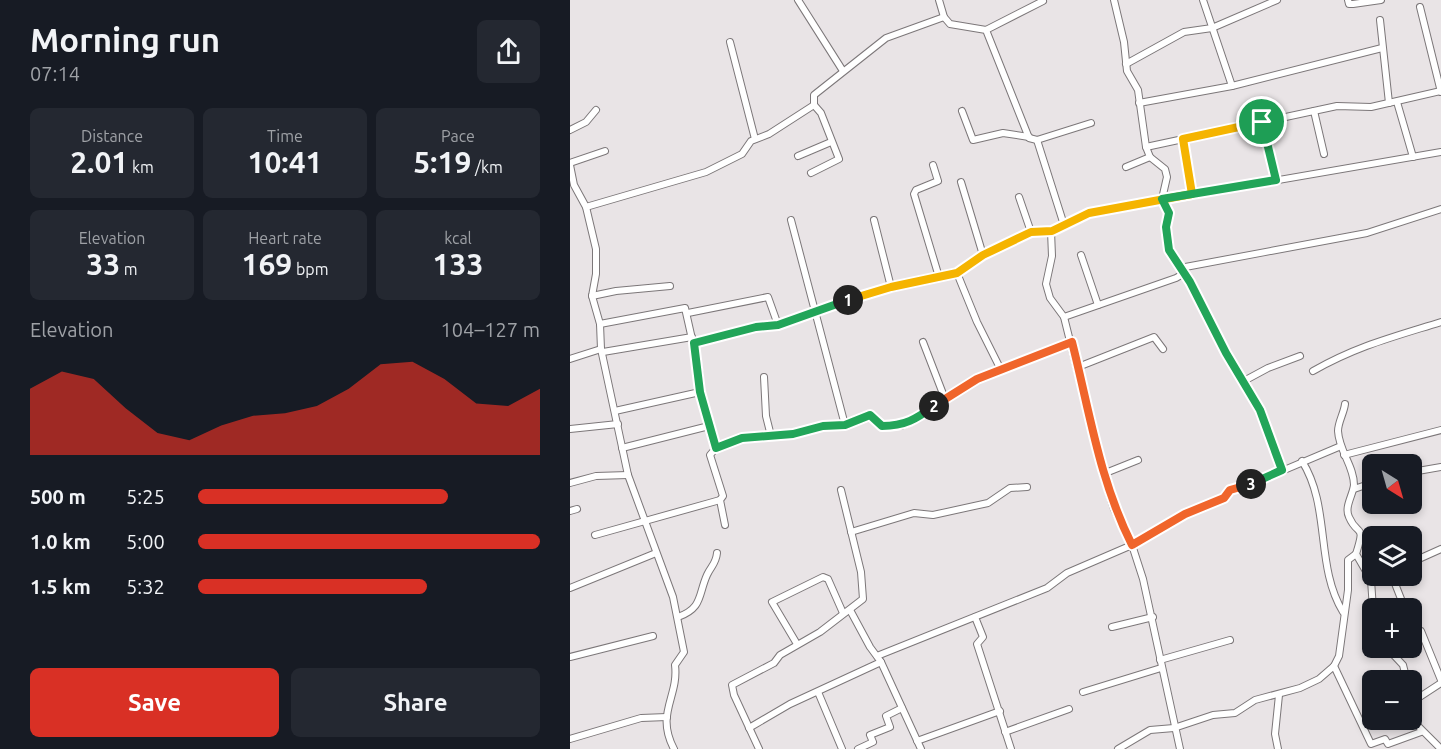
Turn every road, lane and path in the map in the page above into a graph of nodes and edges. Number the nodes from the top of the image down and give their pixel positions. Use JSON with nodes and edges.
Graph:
{"nodes":[{"id":1,"x":798,"y":0,"type":"edge"},
{"id":2,"x":939,"y":0,"type":"edge"},
{"id":3,"x":1114,"y":0,"type":"edge"},
{"id":4,"x":1203,"y":0,"type":"edge"},
{"id":5,"x":1348,"y":0,"type":"edge"},
{"id":6,"x":1381,"y":0,"type":"edge"},
{"id":7,"x":1043,"y":1,"type":"edge"},
{"id":8,"x":1274,"y":1,"type":"edge"},
{"id":9,"x":1420,"y":7,"type":"dead end"},
{"id":10,"x":944,"y":17,"type":"junction"},
{"id":11,"x":1380,"y":20,"type":"dead end"},
{"id":12,"x":1212,"y":28,"type":"junction"},
{"id":13,"x":986,"y":30,"type":"junction"},
{"id":14,"x":730,"y":42,"type":"dead end"},
{"id":15,"x":1382,"y":48,"type":"junction"},
{"id":16,"x":1126,"y":64,"type":"junction"},
{"id":17,"x":843,"y":71,"type":"junction"},
{"id":18,"x":1232,"y":86,"type":"junction"},
{"id":19,"x":1441,"y":92,"type":"edge"},
{"id":20,"x":1397,"y":102,"type":"junction"},
{"id":21,"x":1139,"y":103,"type":"junction"},
{"id":22,"x":1389,"y":103,"type":"junction"},
{"id":23,"x":814,"y":105,"type":"junction"},
{"id":24,"x":596,"y":110,"type":"dead end"},
{"id":25,"x":962,"y":111,"type":"dead end"},
{"id":26,"x":1314,"y":111,"type":"junction"},
{"id":27,"x":1262,"y":122,"type":"junction"},
{"id":28,"x":1091,"y":123,"type":"dead end"},
{"id":29,"x":570,"y":130,"type":"edge"},
{"id":30,"x":1029,"y":138,"type":"junction"},
{"id":31,"x":755,"y":139,"type":"junction"},
{"id":32,"x":1183,"y":139,"type":"junction"},
{"id":33,"x":1037,"y":140,"type":"junction"},
{"id":34,"x":831,"y":142,"type":"junction"},
{"id":35,"x":1146,"y":147,"type":"junction"},
{"id":36,"x":605,"y":151,"type":"dead end"},
{"id":37,"x":1441,"y":152,"type":"edge"},
{"id":38,"x":1324,"y":154,"type":"dead end"},
{"id":39,"x":798,"y":156,"type":"dead end"},
{"id":40,"x":1150,"y":157,"type":"junction"},
{"id":41,"x":1413,"y":157,"type":"junction"},
{"id":42,"x":570,"y":164,"type":"edge"},
{"id":43,"x":933,"y":165,"type":"dead end"},
{"id":44,"x":1126,"y":166,"type":"dead end"},
{"id":45,"x":811,"y":173,"type":"dead end"},
{"id":46,"x":1276,"y":180,"type":"junction"},
{"id":47,"x":961,"y":182,"type":"dead end"},
{"id":48,"x":1192,"y":194,"type":"junction"},
{"id":49,"x":1019,"y":197,"type":"dead end"},
{"id":50,"x":1162,"y":199,"type":"junction"},
{"id":51,"x":586,"y":207,"type":"junction"},
{"id":52,"x":1441,"y":209,"type":"edge"},
{"id":53,"x":791,"y":220,"type":"dead end"},
{"id":54,"x":874,"y":220,"type":"dead end"},
{"id":55,"x":1064,"y":225,"type":"junction"},
{"id":56,"x":1052,"y":231,"type":"junction"},
{"id":57,"x":1031,"y":232,"type":"junction"},
{"id":58,"x":983,"y":255,"type":"junction"},
{"id":59,"x":1081,"y":255,"type":"dead end"},
{"id":60,"x":1180,"y":268,"type":"junction"},
{"id":61,"x":957,"y":273,"type":"junction"},
{"id":62,"x":939,"y":277,"type":"junction"},
{"id":63,"x":670,"y":286,"type":"dead end"},
{"id":64,"x":891,"y":287,"type":"junction"},
{"id":65,"x":592,"y":296,"type":"junction"},
{"id":66,"x":1098,"y":305,"type":"junction"},
{"id":67,"x":815,"y":311,"type":"junction"},
{"id":68,"x":688,"y":313,"type":"junction"},
{"id":69,"x":1064,"y":317,"type":"junction"},
{"id":70,"x":1441,"y":322,"type":"edge"},
{"id":71,"x":600,"y":324,"type":"junction"},
{"id":72,"x":778,"y":325,"type":"junction"},
{"id":73,"x":693,"y":340,"type":"junction"},
{"id":74,"x":923,"y":342,"type":"dead end"},
{"id":75,"x":1072,"y":342,"type":"junction"},
{"id":76,"x":1163,"y":349,"type":"dead end"},
{"id":77,"x":602,"y":351,"type":"junction"},
{"id":78,"x":1300,"y":356,"type":"dead end"},
{"id":79,"x":570,"y":359,"type":"edge"},
{"id":80,"x":1078,"y":367,"type":"junction"},
{"id":81,"x":1001,"y":370,"type":"junction"},
{"id":82,"x":1313,"y":371,"type":"dead end"},
{"id":83,"x":764,"y":377,"type":"dead end"},
{"id":84,"x":1242,"y":382,"type":"junction"},
{"id":85,"x":700,"y":392,"type":"junction"},
{"id":86,"x":945,"y":399,"type":"junction"},
{"id":87,"x":1345,"y":404,"type":"dead end"},
{"id":88,"x":615,"y":411,"type":"junction"},
{"id":89,"x":618,"y":424,"type":"junction"},
{"id":90,"x":845,"y":425,"type":"junction"},
{"id":91,"x":709,"y":426,"type":"junction"},
{"id":92,"x":570,"y":429,"type":"edge"},
{"id":93,"x":1441,"y":430,"type":"edge"},
{"id":94,"x":771,"y":436,"type":"junction"},
{"id":95,"x":1341,"y":446,"type":"junction"},
{"id":96,"x":622,"y":448,"type":"junction"},
{"id":97,"x":716,"y":448,"type":"junction"},
{"id":98,"x":1344,"y":454,"type":"junction"},
{"id":99,"x":1138,"y":460,"type":"dead end"},
{"id":100,"x":1302,"y":461,"type":"junction"},
{"id":101,"x":1441,"y":467,"type":"edge"},
{"id":102,"x":1282,"y":470,"type":"junction"},
{"id":103,"x":1422,"y":470,"type":"edge"},
{"id":104,"x":1102,"y":474,"type":"junction"},
{"id":105,"x":628,"y":475,"type":"junction"},
{"id":106,"x":570,"y":483,"type":"edge"},
{"id":107,"x":1362,"y":486,"type":"edge"},
{"id":108,"x":1027,"y":487,"type":"dead end"},
{"id":109,"x":1354,"y":489,"type":"junction"},
{"id":110,"x":841,"y":490,"type":"dead end"},
{"id":111,"x":720,"y":500,"type":"junction"},
{"id":112,"x":646,"y":521,"type":"junction"},
{"id":113,"x":725,"y":525,"type":"dead end"},
{"id":114,"x":851,"y":532,"type":"junction"},
{"id":115,"x":595,"y":535,"type":"dead end"},
{"id":116,"x":1132,"y":545,"type":"junction"},
{"id":117,"x":1441,"y":549,"type":"edge"},
{"id":118,"x":656,"y":553,"type":"junction"},
{"id":119,"x":717,"y":553,"type":"dead end"},
{"id":120,"x":1356,"y":554,"type":"junction"},
{"id":121,"x":1422,"y":558,"type":"edge"},
{"id":122,"x":1362,"y":564,"type":"edge"},
{"id":123,"x":570,"y":588,"type":"edge"},
{"id":124,"x":850,"y":609,"type":"junction"},
{"id":125,"x":1344,"y":612,"type":"junction"},
{"id":126,"x":843,"y":613,"type":"junction"},
{"id":127,"x":678,"y":617,"type":"junction"},
{"id":128,"x":975,"y":617,"type":"junction"},
{"id":129,"x":1153,"y":617,"type":"junction"},
{"id":130,"x":1112,"y":627,"type":"dead end"},
{"id":131,"x":1422,"y":634,"type":"edge"},
{"id":132,"x":653,"y":636,"type":"dead end"},
{"id":133,"x":1230,"y":640,"type":"dead end"},
{"id":134,"x":797,"y":644,"type":"junction"},
{"id":135,"x":570,"y":657,"type":"edge"},
{"id":136,"x":879,"y":659,"type":"junction"},
{"id":137,"x":1160,"y":664,"type":"junction"},
{"id":138,"x":1334,"y":666,"type":"junction"},
{"id":139,"x":1441,"y":681,"type":"edge"},
{"id":140,"x":818,"y":692,"type":"junction"},
{"id":141,"x":1083,"y":692,"type":"dead end"},
{"id":142,"x":1422,"y":694,"type":"edge"},
{"id":143,"x":1279,"y":695,"type":"junction"},
{"id":144,"x":902,"y":708,"type":"junction"},
{"id":145,"x":1069,"y":709,"type":"dead end"},
{"id":146,"x":1000,"y":711,"type":"junction"},
{"id":147,"x":667,"y":717,"type":"junction"},
{"id":148,"x":748,"y":728,"type":"junction"},
{"id":149,"x":1174,"y":728,"type":"junction"},
{"id":150,"x":1005,"y":732,"type":"junction"},
{"id":151,"x":1421,"y":732,"type":"joint"},
{"id":152,"x":570,"y":736,"type":"edge"},
{"id":153,"x":917,"y":741,"type":"junction"},
{"id":154,"x":674,"y":749,"type":"edge"},
{"id":155,"x":759,"y":749,"type":"edge"},
{"id":156,"x":842,"y":749,"type":"edge"},
{"id":157,"x":858,"y":749,"type":"edge"},
{"id":158,"x":921,"y":749,"type":"edge"},
{"id":159,"x":1011,"y":749,"type":"edge"},
{"id":160,"x":1118,"y":749,"type":"edge"},
{"id":161,"x":1180,"y":749,"type":"edge"},
{"id":162,"x":1278,"y":749,"type":"edge"},
{"id":163,"x":1441,"y":749,"type":"edge"}],
"edges":[{"from":1,"to":17,"type":"street"},
{"from":2,"to":10,"type":"street"},
{"from":3,"to":16,"type":"street"},
{"from":4,"to":12,"type":"street"},
{"from":5,"to":6,"type":"street"},
{"from":7,"to":13,"type":"street"},
{"from":8,"to":12,"type":"street"},
{"from":9,"to":19,"type":"street"},
{"from":10,"to":13,"type":"street"},
{"from":10,"to":17,"type":"street"},
{"from":11,"to":15,"type":"street"},
{"from":12,"to":16,"type":"street"},
{"from":12,"to":18,"type":"street"},
{"from":13,"to":30,"type":"street"},
{"from":14,"to":31,"type":"street"},
{"from":15,"to":18,"type":"street"},
{"from":15,"to":22,"type":"street"},
{"from":16,"to":21,"type":"street"},
{"from":17,"to":23,"type":"street"},
{"from":18,"to":21,"type":"street"},
{"from":19,"to":20,"type":"street"},
{"from":20,"to":22,"type":"street"},
{"from":20,"to":41,"type":"street"},
{"from":21,"to":35,"type":"street"},
{"from":22,"to":26,"type":"street"},
{"from":23,"to":31,"type":"street"},
{"from":23,"to":34,"type":"street"},
{"from":24,"to":29,"type":"street"},
{"from":25,"to":30,"type":"street"},
{"from":26,"to":27,"type":"street"},
{"from":26,"to":38,"type":"street"},
{"from":27,"to":32,"type":"street"},
{"from":27,"to":46,"type":"street"},
{"from":28,"to":33,"type":"street"},
{"from":30,"to":33,"type":"street"},
{"from":31,"to":51,"type":"street"},
{"from":32,"to":35,"type":"street"},
{"from":32,"to":48,"type":"street"},
{"from":33,"to":55,"type":"street"},
{"from":34,"to":39,"type":"street"},
{"from":34,"to":45,"type":"street"},
{"from":35,"to":40,"type":"street"},
{"from":36,"to":42,"type":"street"},
{"from":37,"to":41,"type":"street"},
{"from":40,"to":44,"type":"street"},
{"from":40,"to":50,"type":"street"},
{"from":41,"to":46,"type":"street"},
{"from":42,"to":51,"type":"street"},
{"from":43,"to":62,"type":"street"},
{"from":46,"to":48,"type":"street"},
{"from":47,"to":58,"type":"street"},
{"from":48,"to":50,"type":"street"},
{"from":49,"to":57,"type":"street"},
{"from":50,"to":55,"type":"street"},
{"from":50,"to":60,"type":"street"},
{"from":51,"to":65,"type":"street"},
{"from":52,"to":60,"type":"street"},
{"from":53,"to":67,"type":"street"},
{"from":54,"to":64,"type":"street"},
{"from":55,"to":56,"type":"street"},
{"from":56,"to":57,"type":"street"},
{"from":56,"to":69,"type":"street"},
{"from":57,"to":58,"type":"street"},
{"from":58,"to":61,"type":"street"},
{"from":59,"to":66,"type":"street"},
{"from":60,"to":66,"type":"street"},
{"from":60,"to":84,"type":"street"},
{"from":61,"to":62,"type":"street"},
{"from":61,"to":81,"type":"street"},
{"from":62,"to":64,"type":"street"},
{"from":63,"to":65,"type":"street"},
{"from":64,"to":67,"type":"street"},
{"from":65,"to":71,"type":"street"},
{"from":66,"to":69,"type":"street"},
{"from":67,"to":72,"type":"street"},
{"from":67,"to":90,"type":"street"},
{"from":68,"to":71,"type":"street"},
{"from":68,"to":72,"type":"street"},
{"from":68,"to":73,"type":"street"},
{"from":69,"to":75,"type":"street"},
{"from":70,"to":82,"type":"street"},
{"from":71,"to":77,"type":"street"},
{"from":72,"to":73,"type":"street"},
{"from":73,"to":77,"type":"street"},
{"from":73,"to":85,"type":"street"},
{"from":74,"to":86,"type":"street"},
{"from":75,"to":80,"type":"street"},
{"from":75,"to":81,"type":"street"},
{"from":76,"to":80,"type":"street"},
{"from":77,"to":79,"type":"street"},
{"from":77,"to":88,"type":"street"},
{"from":78,"to":84,"type":"street"},
{"from":80,"to":104,"type":"street"},
{"from":81,"to":86,"type":"street"},
{"from":83,"to":94,"type":"street"},
{"from":84,"to":102,"type":"street"},
{"from":85,"to":88,"type":"street"},
{"from":85,"to":91,"type":"street"},
{"from":86,"to":90,"type":"street"},
{"from":87,"to":95,"type":"street"},
{"from":88,"to":89,"type":"street"},
{"from":89,"to":92,"type":"street"},
{"from":89,"to":96,"type":"street"},
{"from":90,"to":94,"type":"street"},
{"from":91,"to":96,"type":"street"},
{"from":91,"to":97,"type":"street"},
{"from":93,"to":98,"type":"street"},
{"from":94,"to":97,"type":"street"},
{"from":95,"to":98,"type":"street"},
{"from":95,"to":100,"type":"street"},
{"from":96,"to":105,"type":"street"},
{"from":97,"to":111,"type":"street"},
{"from":98,"to":109,"type":"street"},
{"from":99,"to":104,"type":"street"},
{"from":100,"to":102,"type":"street"},
{"from":100,"to":125,"type":"street"},
{"from":101,"to":103,"type":"street"},
{"from":102,"to":116,"type":"street"},
{"from":104,"to":116,"type":"street"},
{"from":105,"to":106,"type":"street"},
{"from":105,"to":112,"type":"street"},
{"from":107,"to":109,"type":"street"},
{"from":108,"to":114,"type":"street"},
{"from":109,"to":120,"type":"street"},
{"from":110,"to":114,"type":"street"},
{"from":111,"to":112,"type":"street"},
{"from":111,"to":113,"type":"street"},
{"from":112,"to":115,"type":"street"},
{"from":112,"to":118,"type":"street"},
{"from":114,"to":124,"type":"street"},
{"from":116,"to":128,"type":"street"},
{"from":116,"to":129,"type":"street"},
{"from":117,"to":121,"type":"street"},
{"from":118,"to":123,"type":"street"},
{"from":118,"to":127,"type":"street"},
{"from":119,"to":127,"type":"street"},
{"from":120,"to":122,"type":"street"},
{"from":120,"to":125,"type":"street"},
{"from":124,"to":126,"type":"street"},
{"from":124,"to":136,"type":"street"},
{"from":125,"to":138,"type":"street"},
{"from":126,"to":134,"type":"street"},
{"from":126,"to":134,"type":"street"},
{"from":127,"to":147,"type":"street"},
{"from":128,"to":136,"type":"street"},
{"from":128,"to":146,"type":"street"},
{"from":129,"to":130,"type":"street"},
{"from":129,"to":137,"type":"street"},
{"from":131,"to":139,"type":"street"},
{"from":132,"to":135,"type":"street"},
{"from":133,"to":137,"type":"street"},
{"from":134,"to":148,"type":"street"},
{"from":136,"to":140,"type":"street"},
{"from":136,"to":144,"type":"street"},
{"from":137,"to":141,"type":"street"},
{"from":137,"to":149,"type":"street"},
{"from":138,"to":143,"type":"street"},
{"from":138,"to":151,"type":"street"},
{"from":139,"to":142,"type":"street"},
{"from":140,"to":148,"type":"street"},
{"from":140,"to":156,"type":"street"},
{"from":143,"to":149,"type":"street"},
{"from":143,"to":162,"type":"street"},
{"from":144,"to":153,"type":"street"},
{"from":144,"to":157,"type":"street"},
{"from":145,"to":150,"type":"street"},
{"from":146,"to":150,"type":"street"},
{"from":146,"to":153,"type":"street"},
{"from":147,"to":152,"type":"street"},
{"from":147,"to":154,"type":"street"},
{"from":148,"to":155,"type":"street"},
{"from":149,"to":160,"type":"street"},
{"from":149,"to":161,"type":"street"},
{"from":150,"to":159,"type":"street"},
{"from":151,"to":163,"type":"street"},
{"from":153,"to":158,"type":"street"}]}
